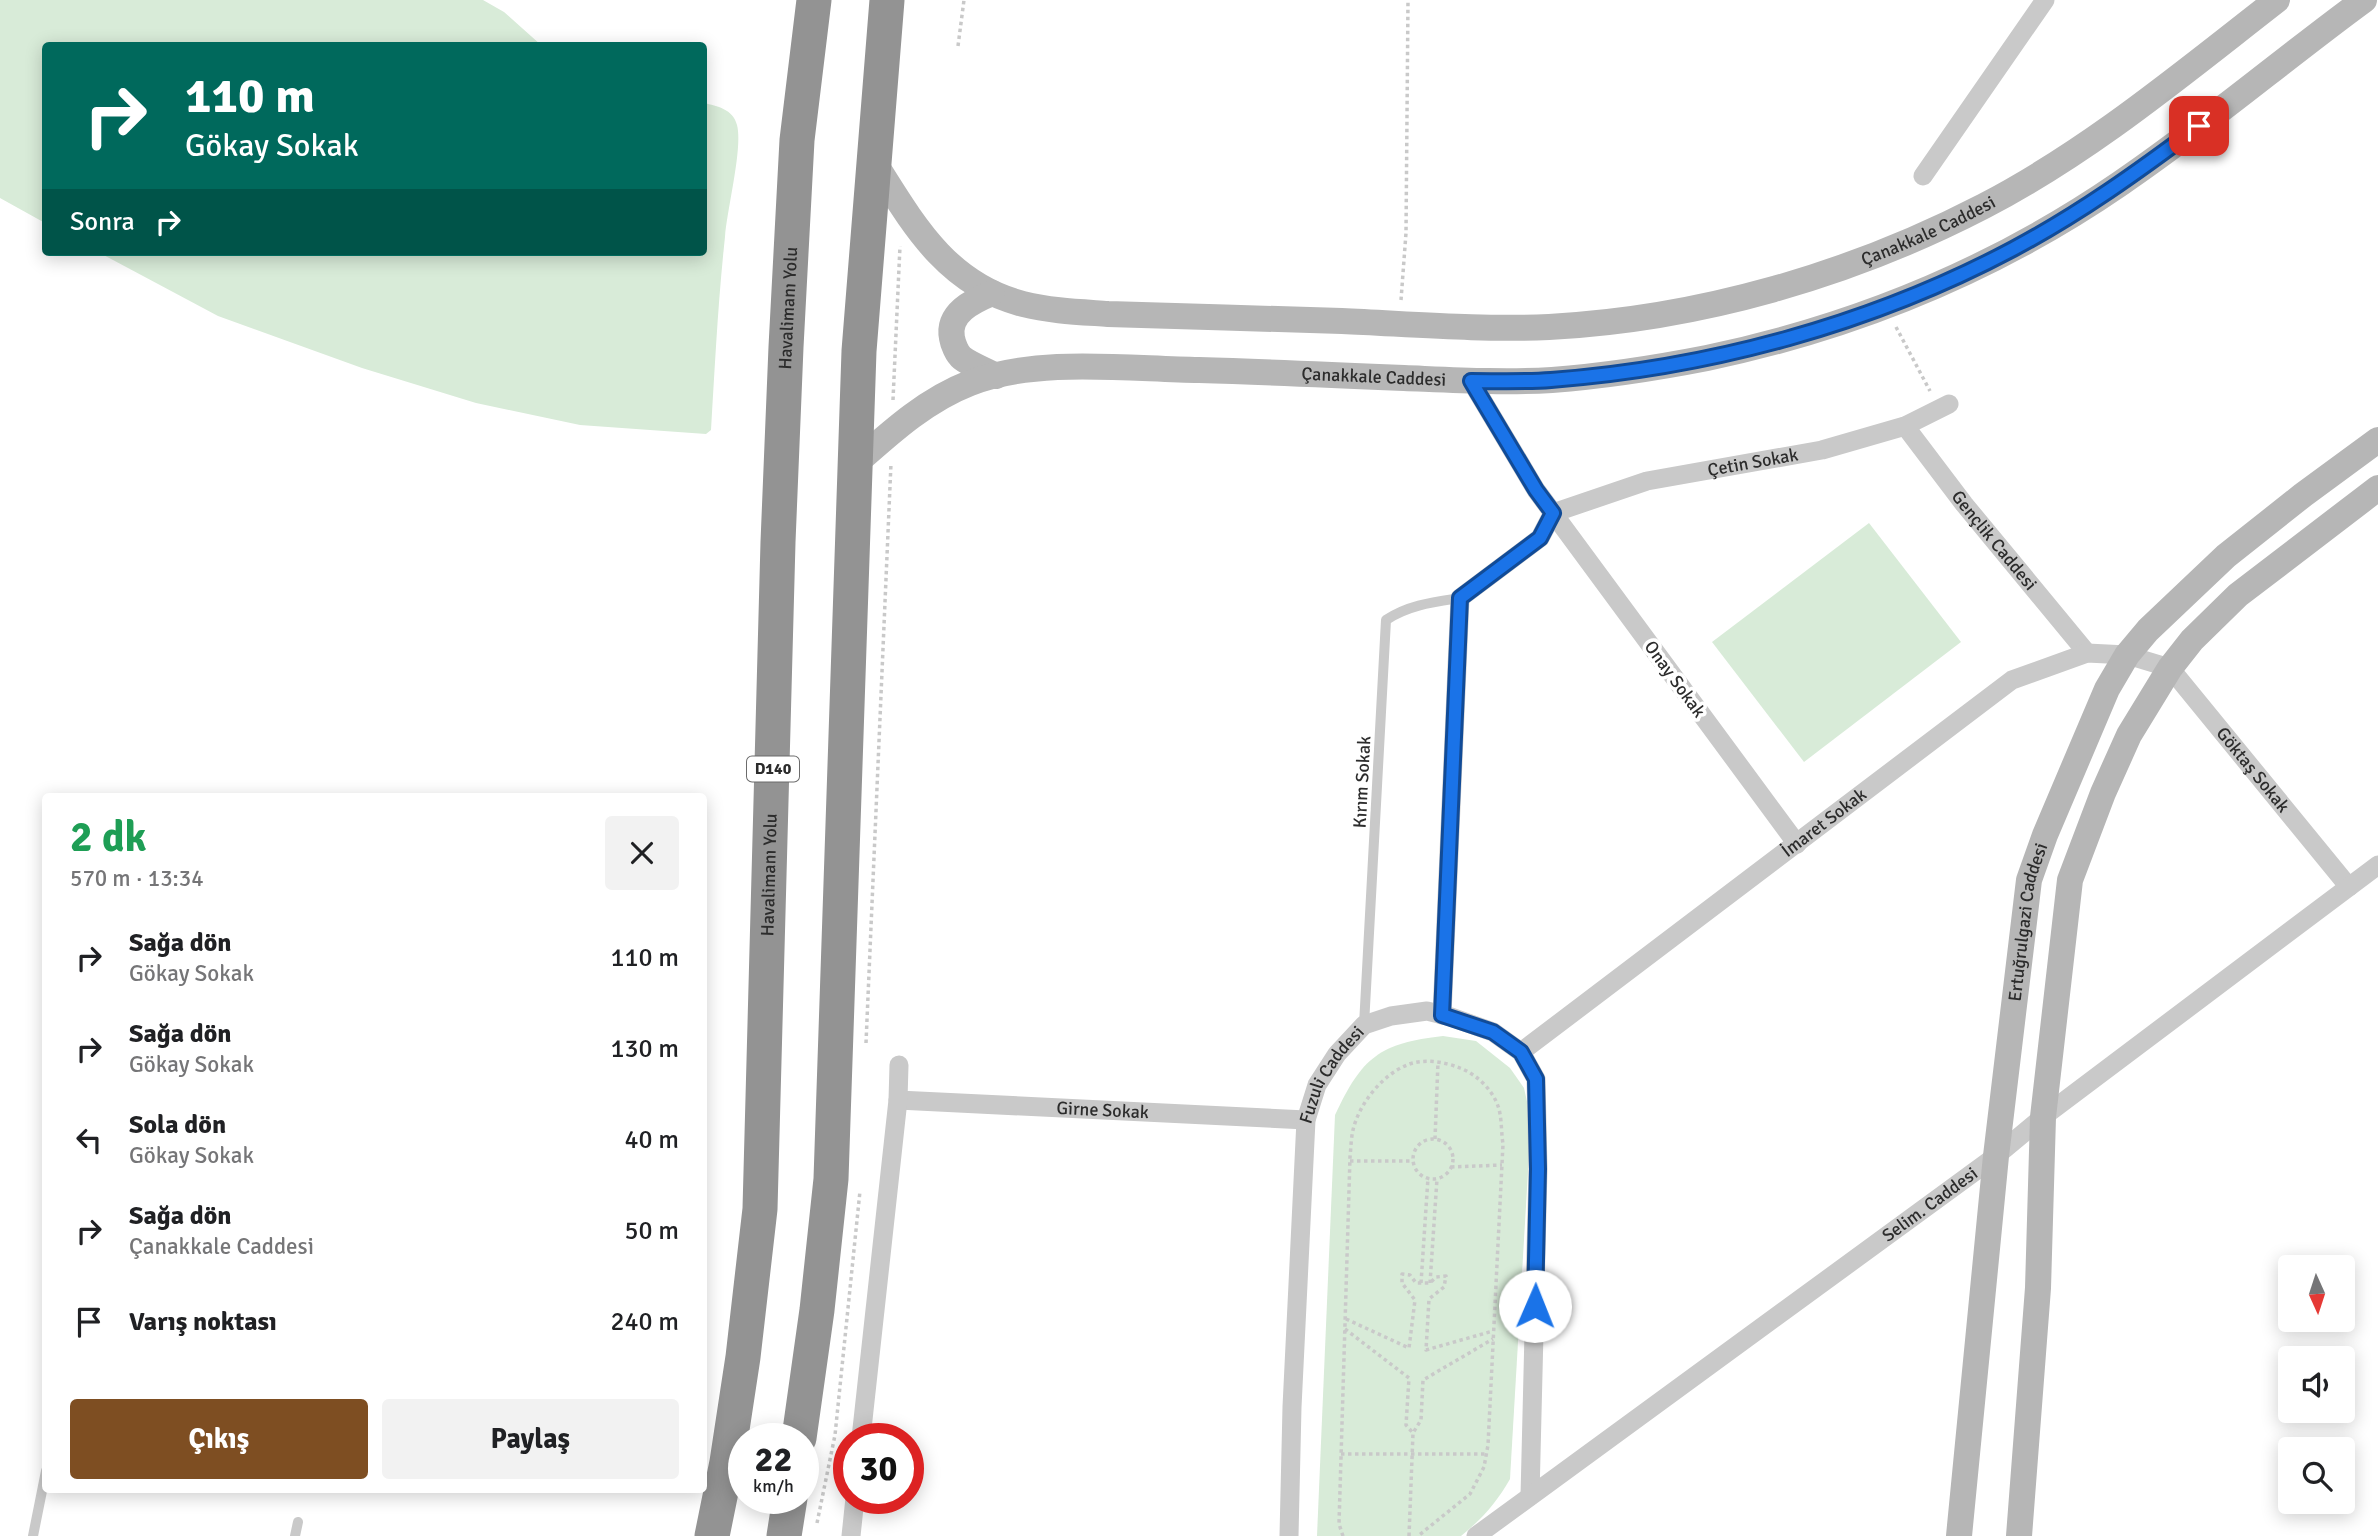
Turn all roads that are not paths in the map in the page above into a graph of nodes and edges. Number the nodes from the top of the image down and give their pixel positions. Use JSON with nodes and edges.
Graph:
{"nodes":[{"id":1,"x":814,"y":0,"type":"edge"},
{"id":2,"x":887,"y":0,"type":"edge"},
{"id":3,"x":2045,"y":0,"type":"edge"},
{"id":4,"x":2277,"y":0,"type":"edge"},
{"id":5,"x":2364,"y":0,"type":"edge"},
{"id":6,"x":872,"y":159,"type":"junction"},
{"id":7,"x":1923,"y":176,"type":"dead end"},
{"id":8,"x":992,"y":293,"type":"junction"},
{"id":9,"x":996,"y":376,"type":"junction"},
{"id":10,"x":1471,"y":381,"type":"junction"},
{"id":11,"x":1944,"y":406,"type":"road end"},
{"id":12,"x":1905,"y":426,"type":"junction"},
{"id":13,"x":2378,"y":440,"type":"edge"},
{"id":14,"x":856,"y":463,"type":"junction"},
{"id":15,"x":2378,"y":488,"type":"edge"},
{"id":16,"x":1553,"y":513,"type":"junction"},
{"id":17,"x":1460,"y":598,"type":"junction"},
{"id":18,"x":2087,"y":653,"type":"junction"},
{"id":19,"x":2149,"y":661,"type":"junction"},
{"id":20,"x":1797,"y":844,"type":"junction"},
{"id":21,"x":2378,"y":865,"type":"edge"},
{"id":22,"x":2350,"y":887,"type":"junction"},
{"id":23,"x":1442,"y":1015,"type":"junction"},
{"id":24,"x":1364,"y":1025,"type":"junction"},
{"id":25,"x":1521,"y":1052,"type":"junction"},
{"id":26,"x":899,"y":1065,"type":"dead end"},
{"id":27,"x":898,"y":1100,"type":"junction"},
{"id":28,"x":2043,"y":1117,"type":"junction"},
{"id":29,"x":1306,"y":1120,"type":"junction"},
{"id":30,"x":1996,"y":1156,"type":"junction"},
{"id":31,"x":801,"y":1423,"type":"edge"},
{"id":32,"x":864,"y":1423,"type":"edge"},
{"id":33,"x":42,"y":1491,"type":"edge"},
{"id":34,"x":1530,"y":1496,"type":"junction"},
{"id":35,"x":787,"y":1514,"type":"edge"},
{"id":36,"x":853,"y":1514,"type":"edge"},
{"id":37,"x":298,"y":1522,"type":"dead end"},
{"id":38,"x":33,"y":1536,"type":"edge"},
{"id":39,"x":295,"y":1536,"type":"edge"},
{"id":40,"x":712,"y":1536,"type":"edge"},
{"id":41,"x":783,"y":1536,"type":"edge"},
{"id":42,"x":851,"y":1536,"type":"edge"},
{"id":43,"x":1289,"y":1536,"type":"edge"},
{"id":44,"x":1476,"y":1536,"type":"edge"},
{"id":45,"x":1959,"y":1536,"type":"edge"},
{"id":46,"x":2019,"y":1536,"type":"edge"}],
"edges":[{"from":1,"to":40,"type":"highway","name":"Havalimanı Yolu","number":"D140"},
{"from":2,"to":6,"type":"highway"},
{"from":3,"to":7,"type":"street"},
{"from":4,"to":8,"type":"main road","name":"Çanakkale Caddesi"},
{"from":5,"to":10,"type":"main road","name":"Çanakkale Caddesi"},
{"from":6,"to":8,"type":"main road","name":"Çanakkale Caddesi"},
{"from":6,"to":14,"type":"highway"},
{"from":8,"to":9,"type":"main road"},
{"from":9,"to":10,"type":"main road","name":"Çanakkale Caddesi"},
{"from":9,"to":14,"type":"main road","name":"Çanakkale Caddesi"},
{"from":10,"to":16,"type":"street","name":"Onay Sokak"},
{"from":11,"to":12,"type":"street","name":"Çetin Sokak"},
{"from":12,"to":16,"type":"street","name":"Çetin Sokak"},
{"from":12,"to":18,"type":"street","name":"Gençlik Caddesi"},
{"from":13,"to":19,"type":"main road","name":"Ertuğrulgazi Caddesi"},
{"from":14,"to":31,"type":"highway"},
{"from":15,"to":19,"type":"main road","name":"Ertuğrulgazi Caddesi"},
{"from":16,"to":17,"type":"street"},
{"from":16,"to":20,"type":"street","name":"Onay Sokak"},
{"from":17,"to":23,"type":"street"},
{"from":17,"to":24,"type":"lane","name":"Kırım Sokak"},
{"from":18,"to":19,"type":"street","name":"İmaret Sokak"},
{"from":18,"to":20,"type":"street","name":"İmaret Sokak"},
{"from":19,"to":22,"type":"street","name":"Göktaş Sokak"},
{"from":19,"to":28,"type":"main road","name":"Ertuğrulgazi Caddesi"},
{"from":19,"to":30,"type":"main road","name":"Ertuğrulgazi Caddesi"},
{"from":20,"to":25,"type":"street","name":"İmaret Sokak"},
{"from":21,"to":22,"type":"street","name":"Selim. Caddesi"},
{"from":22,"to":28,"type":"street","name":"Selim. Caddesi"},
{"from":23,"to":24,"type":"street","name":"Fuzuli Caddesi"},
{"from":23,"to":25,"type":"street","name":"Fuzuli Caddesi"},
{"from":24,"to":29,"type":"street","name":"Fuzuli Caddesi"},
{"from":25,"to":34,"type":"street","name":"Fuzuli Caddesi"},
{"from":26,"to":27,"type":"street"},
{"from":27,"to":29,"type":"street","name":"Girne Sokak"},
{"from":27,"to":32,"type":"street"},
{"from":28,"to":30,"type":"street","name":"Selim. Caddesi"},
{"from":28,"to":46,"type":"main road","name":"Ertuğrulgazi Caddesi"},
{"from":29,"to":43,"type":"street","name":"Fuzuli Caddesi"},
{"from":30,"to":34,"type":"street","name":"Selim. Caddesi"},
{"from":30,"to":45,"type":"main road","name":"Ertuğrulgazi Caddesi"},
{"from":33,"to":38,"type":"lane"},
{"from":34,"to":44,"type":"street","name":"Selim. Caddesi"},
{"from":35,"to":41,"type":"highway"},
{"from":36,"to":42,"type":"street"},
{"from":37,"to":39,"type":"lane"}]}
